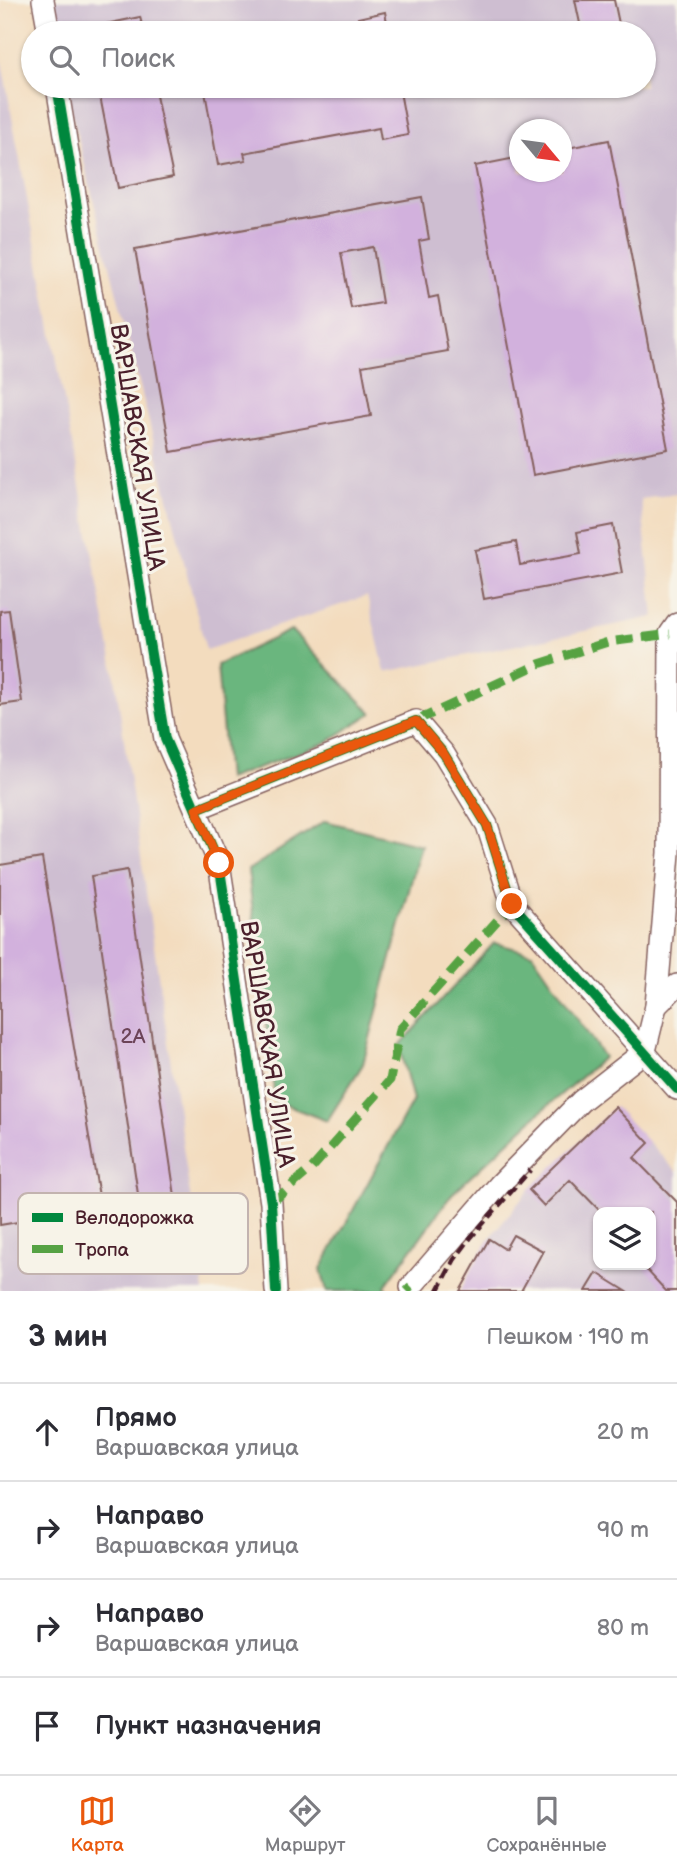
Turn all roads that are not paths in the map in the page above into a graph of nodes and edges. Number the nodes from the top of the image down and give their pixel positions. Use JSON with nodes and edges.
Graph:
{"nodes":[{"id":1,"x":43,"y":0,"type":"edge"},
{"id":2,"x":46,"y":21,"type":"edge"},
{"id":3,"x":59,"y":98,"type":"edge"},
{"id":4,"x":677,"y":624,"type":"edge"},
{"id":5,"x":196,"y":809,"type":"junction"},
{"id":6,"x":677,"y":985,"type":"edge"},
{"id":7,"x":656,"y":1006,"type":"junction"},
{"id":8,"x":645,"y":1051,"type":"junction"},
{"id":9,"x":677,"y":1089,"type":"edge"},
{"id":10,"x":411,"y":1287,"type":"dead end"},
{"id":11,"x":276,"y":1291,"type":"edge"}],
"edges":[{"from":1,"to":2,"type":"street"},
{"from":3,"to":5,"type":"street","name":"ВАРШАВСКАЯ УЛИЦА"},
{"from":4,"to":7,"type":"street"},
{"from":5,"to":8,"type":"street"},
{"from":5,"to":11,"type":"street","name":"ВАРШАВСКАЯ УЛИЦА"},
{"from":6,"to":7,"type":"street"},
{"from":7,"to":8,"type":"street"},
{"from":8,"to":9,"type":"street"},
{"from":8,"to":10,"type":"street"}]}
